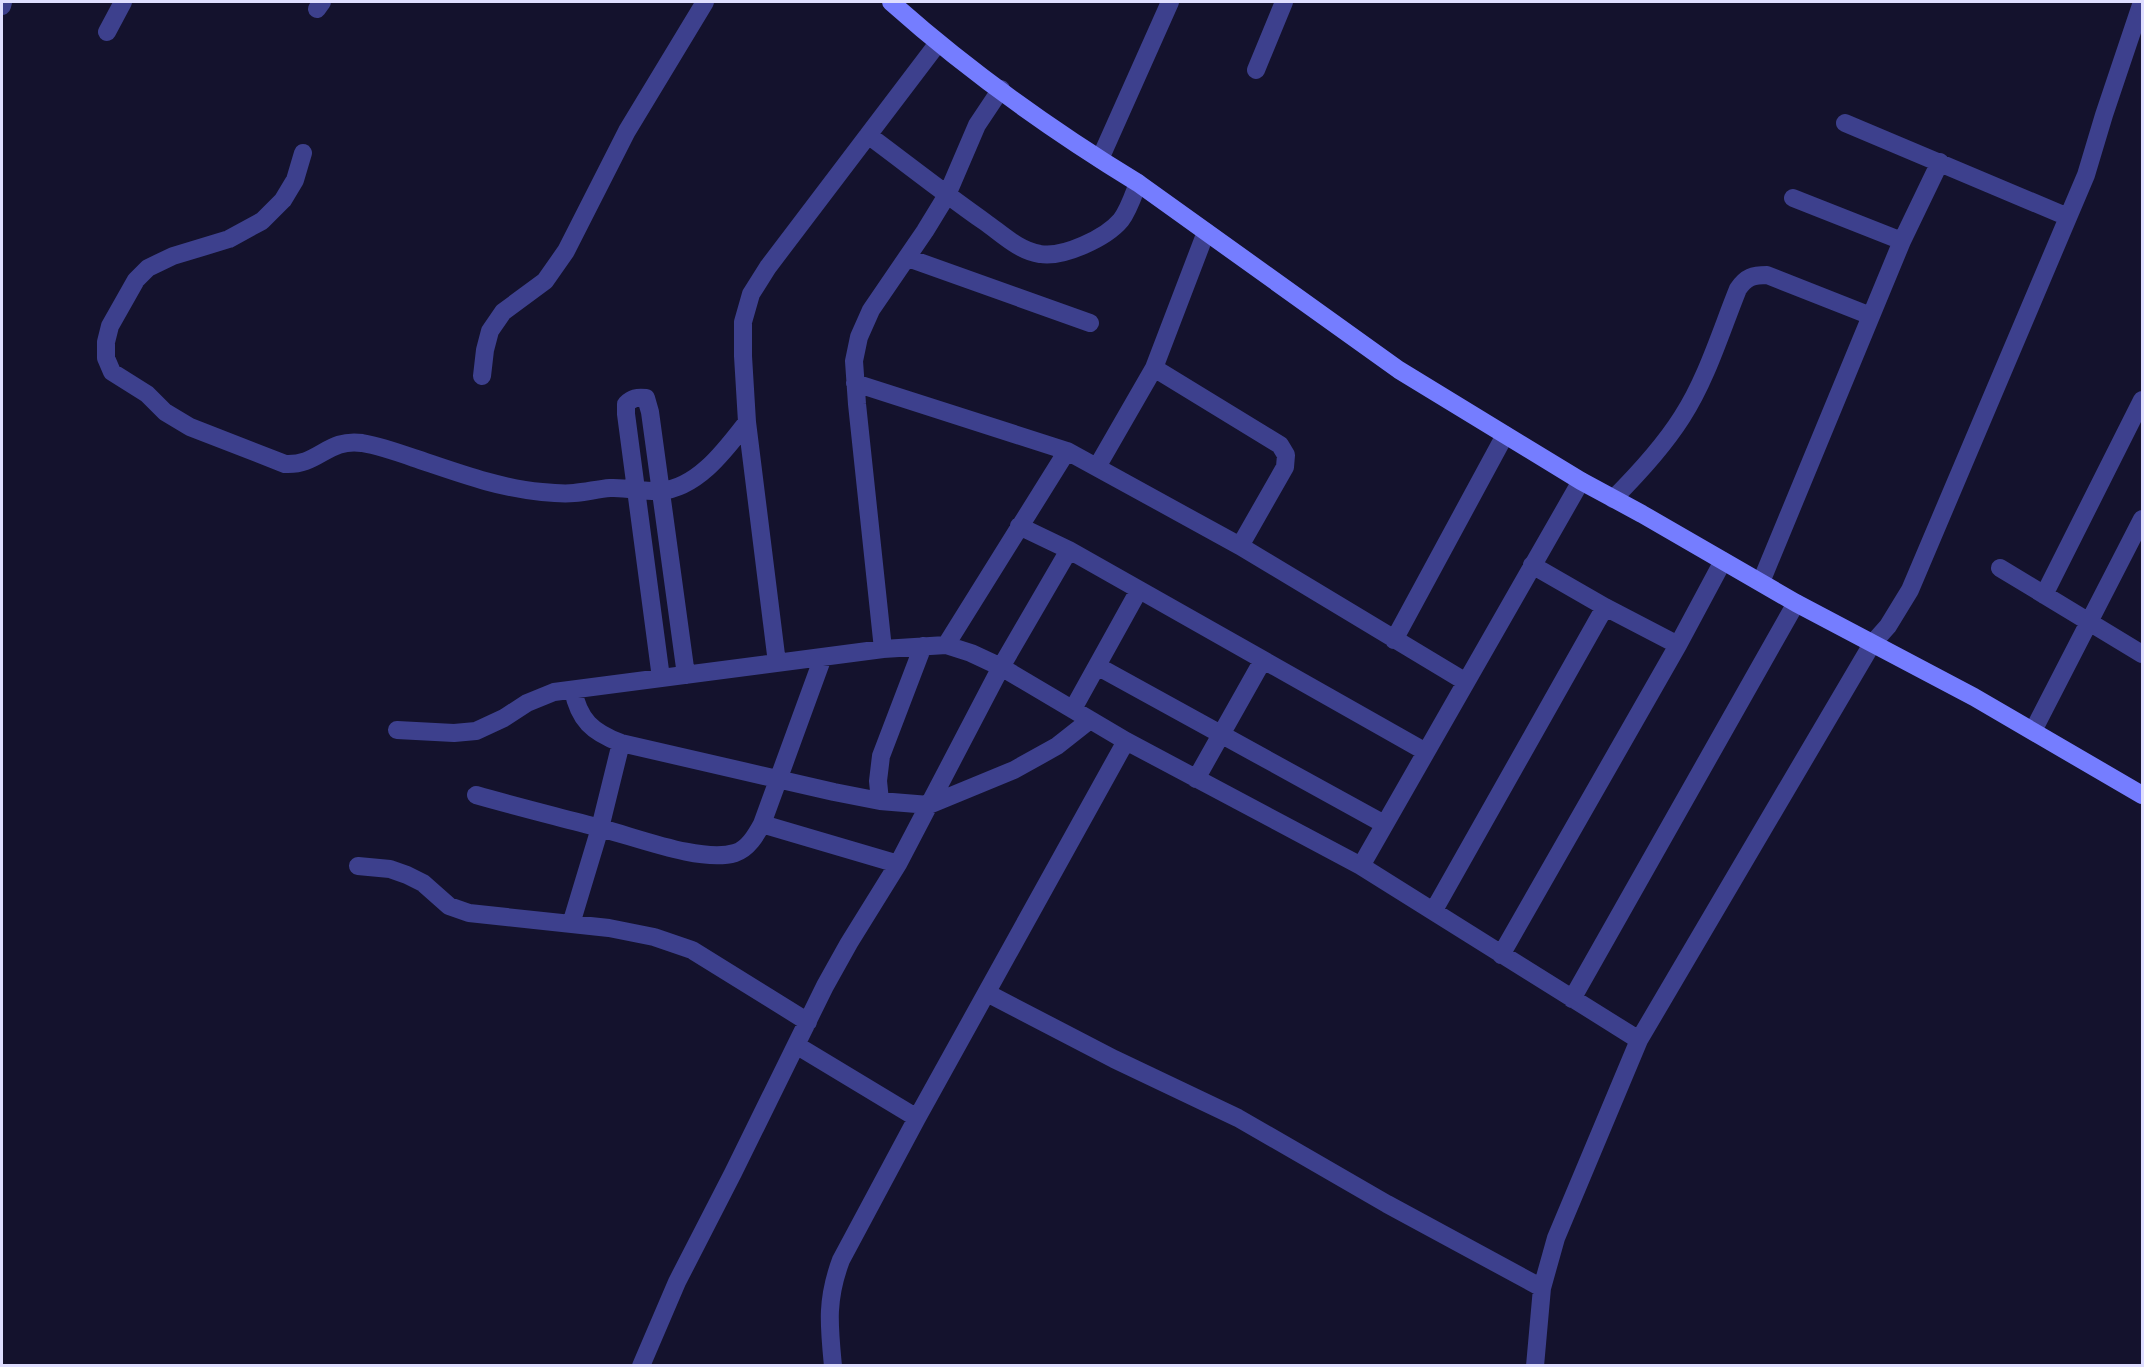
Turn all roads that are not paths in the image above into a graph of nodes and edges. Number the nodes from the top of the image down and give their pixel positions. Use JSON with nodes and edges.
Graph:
{"nodes":[{"id":1,"x":3,"y":2,"type":"edge"},
{"id":2,"x":123,"y":2,"type":"edge"},
{"id":3,"x":705,"y":2,"type":"edge"},
{"id":4,"x":891,"y":2,"type":"edge"},
{"id":5,"x":1170,"y":2,"type":"edge"},
{"id":6,"x":1284,"y":2,"type":"edge"},
{"id":7,"x":2142,"y":2,"type":"edge"},
{"id":8,"x":2,"y":6,"type":"edge"},
{"id":9,"x":107,"y":32,"type":"dead end"},
{"id":10,"x":938,"y":43,"type":"junction"},
{"id":11,"x":1256,"y":70,"type":"dead end"},
{"id":12,"x":1001,"y":89,"type":"junction"},
{"id":13,"x":1845,"y":123,"type":"dead end"},
{"id":14,"x":868,"y":135,"type":"junction"},
{"id":15,"x":303,"y":153,"type":"dead end"},
{"id":16,"x":1100,"y":159,"type":"junction"},
{"id":17,"x":1940,"y":162,"type":"junction"},
{"id":18,"x":1138,"y":183,"type":"junction"},
{"id":19,"x":947,"y":195,"type":"junction"},
{"id":20,"x":1793,"y":198,"type":"dead end"},
{"id":21,"x":2068,"y":217,"type":"junction"},
{"id":22,"x":1206,"y":232,"type":"junction"},
{"id":23,"x":1902,"y":241,"type":"junction"},
{"id":24,"x":908,"y":258,"type":"junction"},
{"id":25,"x":1871,"y":316,"type":"junction"},
{"id":26,"x":1090,"y":323,"type":"dead end"},
{"id":27,"x":1154,"y":368,"type":"junction"},
{"id":28,"x":482,"y":376,"type":"dead end"},
{"id":29,"x":855,"y":383,"type":"junction"},
{"id":30,"x":2142,"y":400,"type":"edge"},
{"id":31,"x":747,"y":422,"type":"junction"},
{"id":32,"x":1505,"y":435,"type":"junction"},
{"id":33,"x":1067,"y":451,"type":"junction"},
{"id":34,"x":1097,"y":467,"type":"junction"},
{"id":35,"x":1581,"y":482,"type":"junction"},
{"id":36,"x":636,"y":488,"type":"junction"},
{"id":37,"x":661,"y":491,"type":"junction"},
{"id":38,"x":1613,"y":498,"type":"junction"},
{"id":39,"x":2142,"y":519,"type":"edge"},
{"id":40,"x":1020,"y":526,"type":"junction"},
{"id":41,"x":1240,"y":546,"type":"junction"},
{"id":42,"x":1069,"y":550,"type":"junction"},
{"id":43,"x":1723,"y":561,"type":"junction"},
{"id":44,"x":1532,"y":565,"type":"junction"},
{"id":45,"x":2000,"y":568,"type":"dead end"},
{"id":46,"x":1761,"y":582,"type":"junction"},
{"id":47,"x":1139,"y":590,"type":"junction"},
{"id":48,"x":2044,"y":595,"type":"junction"},
{"id":49,"x":1796,"y":603,"type":"junction"},
{"id":50,"x":1605,"y":607,"type":"junction"},
{"id":51,"x":2090,"y":623,"type":"junction"},
{"id":52,"x":1394,"y":640,"type":"junction"},
{"id":53,"x":1872,"y":644,"type":"junction"},
{"id":54,"x":946,"y":645,"type":"junction"},
{"id":55,"x":1678,"y":645,"type":"junction"},
{"id":56,"x":923,"y":646,"type":"junction"},
{"id":57,"x":884,"y":649,"type":"junction"},
{"id":58,"x":2142,"y":654,"type":"edge"},
{"id":59,"x":823,"y":657,"type":"junction"},
{"id":60,"x":1263,"y":660,"type":"junction"},
{"id":61,"x":777,"y":663,"type":"junction"},
{"id":62,"x":1097,"y":666,"type":"junction"},
{"id":63,"x":1001,"y":667,"type":"junction"},
{"id":64,"x":686,"y":675,"type":"junction"},
{"id":65,"x":661,"y":678,"type":"junction"},
{"id":66,"x":1466,"y":682,"type":"junction"},
{"id":67,"x":573,"y":690,"type":"junction"},
{"id":68,"x":1072,"y":709,"type":"junction"},
{"id":69,"x":1090,"y":720,"type":"junction"},
{"id":70,"x":397,"y":730,"type":"dead end"},
{"id":71,"x":2033,"y":731,"type":"junction"},
{"id":72,"x":1222,"y":735,"type":"junction"},
{"id":73,"x":1126,"y":741,"type":"junction"},
{"id":74,"x":621,"y":743,"type":"junction"},
{"id":75,"x":1426,"y":752,"type":"junction"},
{"id":76,"x":780,"y":779,"type":"junction"},
{"id":77,"x":1196,"y":779,"type":"junction"},
{"id":78,"x":476,"y":795,"type":"dead end"},
{"id":79,"x":2142,"y":795,"type":"edge"},
{"id":80,"x":880,"y":801,"type":"junction"},
{"id":81,"x":929,"y":805,"type":"junction"},
{"id":82,"x":762,"y":824,"type":"junction"},
{"id":83,"x":1384,"y":824,"type":"junction"},
{"id":84,"x":600,"y":828,"type":"junction"},
{"id":85,"x":898,"y":864,"type":"junction"},
{"id":86,"x":358,"y":866,"type":"dead end"},
{"id":87,"x":1361,"y":866,"type":"junction"},
{"id":88,"x":1434,"y":910,"type":"junction"},
{"id":89,"x":571,"y":924,"type":"junction"},
{"id":90,"x":1501,"y":955,"type":"junction"},
{"id":91,"x":987,"y":993,"type":"junction"},
{"id":92,"x":1572,"y":999,"type":"junction"},
{"id":93,"x":808,"y":1022,"type":"junction"},
{"id":94,"x":1639,"y":1040,"type":"junction"},
{"id":95,"x":796,"y":1045,"type":"junction"},
{"id":96,"x":917,"y":1118,"type":"junction"},
{"id":97,"x":1542,"y":1288,"type":"junction"},
{"id":98,"x":641,"y":1365,"type":"edge"},
{"id":99,"x":833,"y":1365,"type":"edge"},
{"id":100,"x":1535,"y":1365,"type":"edge"}],
"edges":[{"from":1,"to":8,"type":"street"},
{"from":2,"to":9,"type":"street"},
{"from":3,"to":28,"type":"street"},
{"from":4,"to":10,"type":"street"},
{"from":5,"to":16,"type":"street"},
{"from":6,"to":11,"type":"street"},
{"from":7,"to":21,"type":"street"},
{"from":10,"to":12,"type":"street"},
{"from":10,"to":14,"type":"street"},
{"from":12,"to":16,"type":"street"},
{"from":12,"to":19,"type":"street"},
{"from":13,"to":17,"type":"street"},
{"from":14,"to":19,"type":"street"},
{"from":14,"to":31,"type":"street"},
{"from":15,"to":36,"type":"street"},
{"from":16,"to":18,"type":"street"},
{"from":17,"to":21,"type":"street"},
{"from":17,"to":23,"type":"street"},
{"from":18,"to":19,"type":"street"},
{"from":18,"to":22,"type":"street"},
{"from":19,"to":24,"type":"street"},
{"from":20,"to":23,"type":"street"},
{"from":21,"to":53,"type":"street"},
{"from":22,"to":27,"type":"street"},
{"from":22,"to":32,"type":"street"},
{"from":23,"to":25,"type":"street"},
{"from":24,"to":26,"type":"street"},
{"from":24,"to":29,"type":"street"},
{"from":25,"to":38,"type":"street"},
{"from":25,"to":46,"type":"street"},
{"from":27,"to":34,"type":"street"},
{"from":27,"to":41,"type":"street"},
{"from":29,"to":33,"type":"street"},
{"from":29,"to":57,"type":"street"},
{"from":30,"to":48,"type":"street"},
{"from":31,"to":37,"type":"street"},
{"from":31,"to":61,"type":"street"},
{"from":32,"to":35,"type":"street"},
{"from":32,"to":52,"type":"street"},
{"from":33,"to":34,"type":"street"},
{"from":33,"to":40,"type":"street"},
{"from":34,"to":41,"type":"street"},
{"from":35,"to":38,"type":"street"},
{"from":35,"to":44,"type":"street"},
{"from":36,"to":37,"type":"street"},
{"from":36,"to":37,"type":"street"},
{"from":36,"to":65,"type":"street"},
{"from":37,"to":64,"type":"street"},
{"from":38,"to":43,"type":"street"},
{"from":39,"to":51,"type":"street"},
{"from":40,"to":42,"type":"street"},
{"from":40,"to":54,"type":"street"},
{"from":41,"to":52,"type":"street"},
{"from":42,"to":47,"type":"street"},
{"from":42,"to":63,"type":"street"},
{"from":43,"to":46,"type":"street"},
{"from":43,"to":55,"type":"street"},
{"from":44,"to":50,"type":"street"},
{"from":44,"to":66,"type":"street"},
{"from":45,"to":48,"type":"street"},
{"from":46,"to":49,"type":"street"},
{"from":47,"to":60,"type":"street"},
{"from":47,"to":62,"type":"street"},
{"from":48,"to":51,"type":"street"},
{"from":49,"to":53,"type":"street"},
{"from":49,"to":92,"type":"street"},
{"from":50,"to":55,"type":"street"},
{"from":50,"to":88,"type":"street"},
{"from":51,"to":58,"type":"street"},
{"from":51,"to":71,"type":"street"},
{"from":52,"to":66,"type":"street"},
{"from":53,"to":71,"type":"street"},
{"from":53,"to":94,"type":"street"},
{"from":54,"to":56,"type":"street"},
{"from":54,"to":63,"type":"street"},
{"from":55,"to":90,"type":"street"},
{"from":56,"to":57,"type":"street"},
{"from":56,"to":80,"type":"street"},
{"from":57,"to":59,"type":"street"},
{"from":59,"to":61,"type":"street"},
{"from":59,"to":76,"type":"street"},
{"from":60,"to":72,"type":"street"},
{"from":60,"to":75,"type":"street"},
{"from":61,"to":64,"type":"street"},
{"from":62,"to":68,"type":"street"},
{"from":62,"to":72,"type":"street"},
{"from":63,"to":68,"type":"street"},
{"from":63,"to":81,"type":"street"},
{"from":64,"to":65,"type":"street"},
{"from":65,"to":67,"type":"street"},
{"from":66,"to":75,"type":"street"},
{"from":67,"to":70,"type":"street"},
{"from":67,"to":74,"type":"street"},
{"from":68,"to":69,"type":"street"},
{"from":69,"to":73,"type":"street"},
{"from":69,"to":81,"type":"street"},
{"from":71,"to":79,"type":"street"},
{"from":72,"to":77,"type":"street"},
{"from":72,"to":83,"type":"street"},
{"from":73,"to":77,"type":"street"},
{"from":73,"to":91,"type":"street"},
{"from":74,"to":76,"type":"street"},
{"from":74,"to":84,"type":"street"},
{"from":75,"to":83,"type":"street"},
{"from":76,"to":80,"type":"street"},
{"from":76,"to":82,"type":"street"},
{"from":77,"to":87,"type":"street"},
{"from":78,"to":84,"type":"street"},
{"from":80,"to":81,"type":"street"},
{"from":81,"to":85,"type":"street"},
{"from":82,"to":84,"type":"street"},
{"from":82,"to":85,"type":"street"},
{"from":83,"to":87,"type":"street"},
{"from":84,"to":89,"type":"street"},
{"from":85,"to":93,"type":"street"},
{"from":86,"to":89,"type":"street"},
{"from":87,"to":88,"type":"street"},
{"from":88,"to":90,"type":"street"},
{"from":89,"to":93,"type":"street"},
{"from":90,"to":92,"type":"street"},
{"from":91,"to":96,"type":"street"},
{"from":91,"to":97,"type":"street"},
{"from":92,"to":94,"type":"street"},
{"from":93,"to":95,"type":"street"},
{"from":94,"to":97,"type":"street"},
{"from":95,"to":96,"type":"street"},
{"from":95,"to":98,"type":"street"},
{"from":96,"to":99,"type":"street"},
{"from":97,"to":100,"type":"street"}]}
